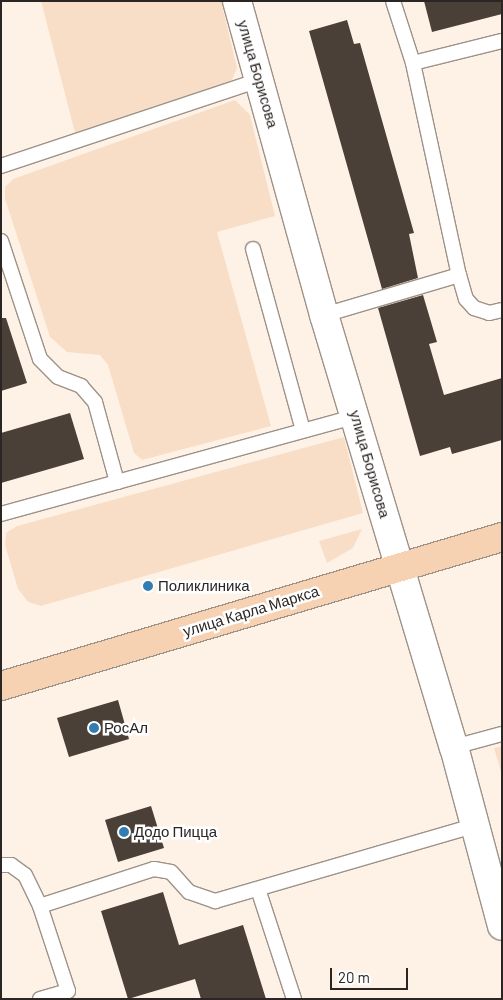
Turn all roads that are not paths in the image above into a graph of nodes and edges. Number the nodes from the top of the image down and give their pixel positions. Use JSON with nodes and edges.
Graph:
{"nodes":[{"id":1,"x":237,"y":1,"type":"edge"},
{"id":2,"x":393,"y":1,"type":"edge"},
{"id":3,"x":502,"y":41,"type":"edge"},
{"id":4,"x":413,"y":63,"type":"junction"},
{"id":5,"x":259,"y":80,"type":"junction"},
{"id":6,"x":1,"y":166,"type":"edge"},
{"id":7,"x":1,"y":241,"type":"edge"},
{"id":8,"x":253,"y":249,"type":"dead end"},
{"id":9,"x":459,"y":274,"type":"junction"},
{"id":10,"x":502,"y":310,"type":"edge"},
{"id":11,"x":324,"y":315,"type":"junction"},
{"id":12,"x":356,"y":416,"type":"junction"},
{"id":13,"x":303,"y":430,"type":"junction"},
{"id":14,"x":117,"y":482,"type":"junction"},
{"id":15,"x":1,"y":514,"type":"edge"},
{"id":16,"x":502,"y":537,"type":"edge"},
{"id":17,"x":401,"y":567,"type":"junction"},
{"id":18,"x":1,"y":686,"type":"edge"},
{"id":19,"x":502,"y":734,"type":"edge"},
{"id":20,"x":454,"y":747,"type":"junction"},
{"id":21,"x":473,"y":826,"type":"junction"},
{"id":22,"x":492,"y":860,"type":"edge"},
{"id":23,"x":1,"y":866,"type":"edge"},
{"id":24,"x":258,"y":889,"type":"junction"},
{"id":25,"x":40,"y":906,"type":"junction"},
{"id":26,"x":502,"y":926,"type":"edge"},
{"id":27,"x":69,"y":995,"type":"edge"},
{"id":28,"x":40,"y":999,"type":"edge"},
{"id":29,"x":294,"y":999,"type":"edge"}],
"edges":[{"from":1,"to":5,"type":"street","name":"улица Борисова"},
{"from":2,"to":4,"type":"lane"},
{"from":3,"to":4,"type":"lane"},
{"from":4,"to":9,"type":"lane"},
{"from":5,"to":6,"type":"lane"},
{"from":5,"to":11,"type":"street","name":"улица Борисова"},
{"from":7,"to":14,"type":"lane"},
{"from":8,"to":13,"type":"lane"},
{"from":9,"to":10,"type":"lane"},
{"from":9,"to":11,"type":"lane"},
{"from":11,"to":12,"type":"street","name":"улица Борисова"},
{"from":12,"to":13,"type":"lane"},
{"from":12,"to":17,"type":"street","name":"улица Борисова"},
{"from":13,"to":14,"type":"lane"},
{"from":14,"to":15,"type":"lane"},
{"from":16,"to":17,"type":"main road","name":"улица Карла Маркса"},
{"from":17,"to":18,"type":"main road","name":"улица Карла Маркса"},
{"from":17,"to":20,"type":"street","name":"улица Борисова"},
{"from":19,"to":20,"type":"lane"},
{"from":20,"to":21,"type":"street","name":"улица Борисова"},
{"from":21,"to":22,"type":"street","name":"улица Борисова"},
{"from":21,"to":24,"type":"lane"},
{"from":22,"to":26,"type":"street","name":"улица Борисова"},
{"from":23,"to":25,"type":"lane"},
{"from":24,"to":25,"type":"lane"},
{"from":24,"to":29,"type":"lane"},
{"from":25,"to":27,"type":"lane"},
{"from":27,"to":28,"type":"lane"}]}
